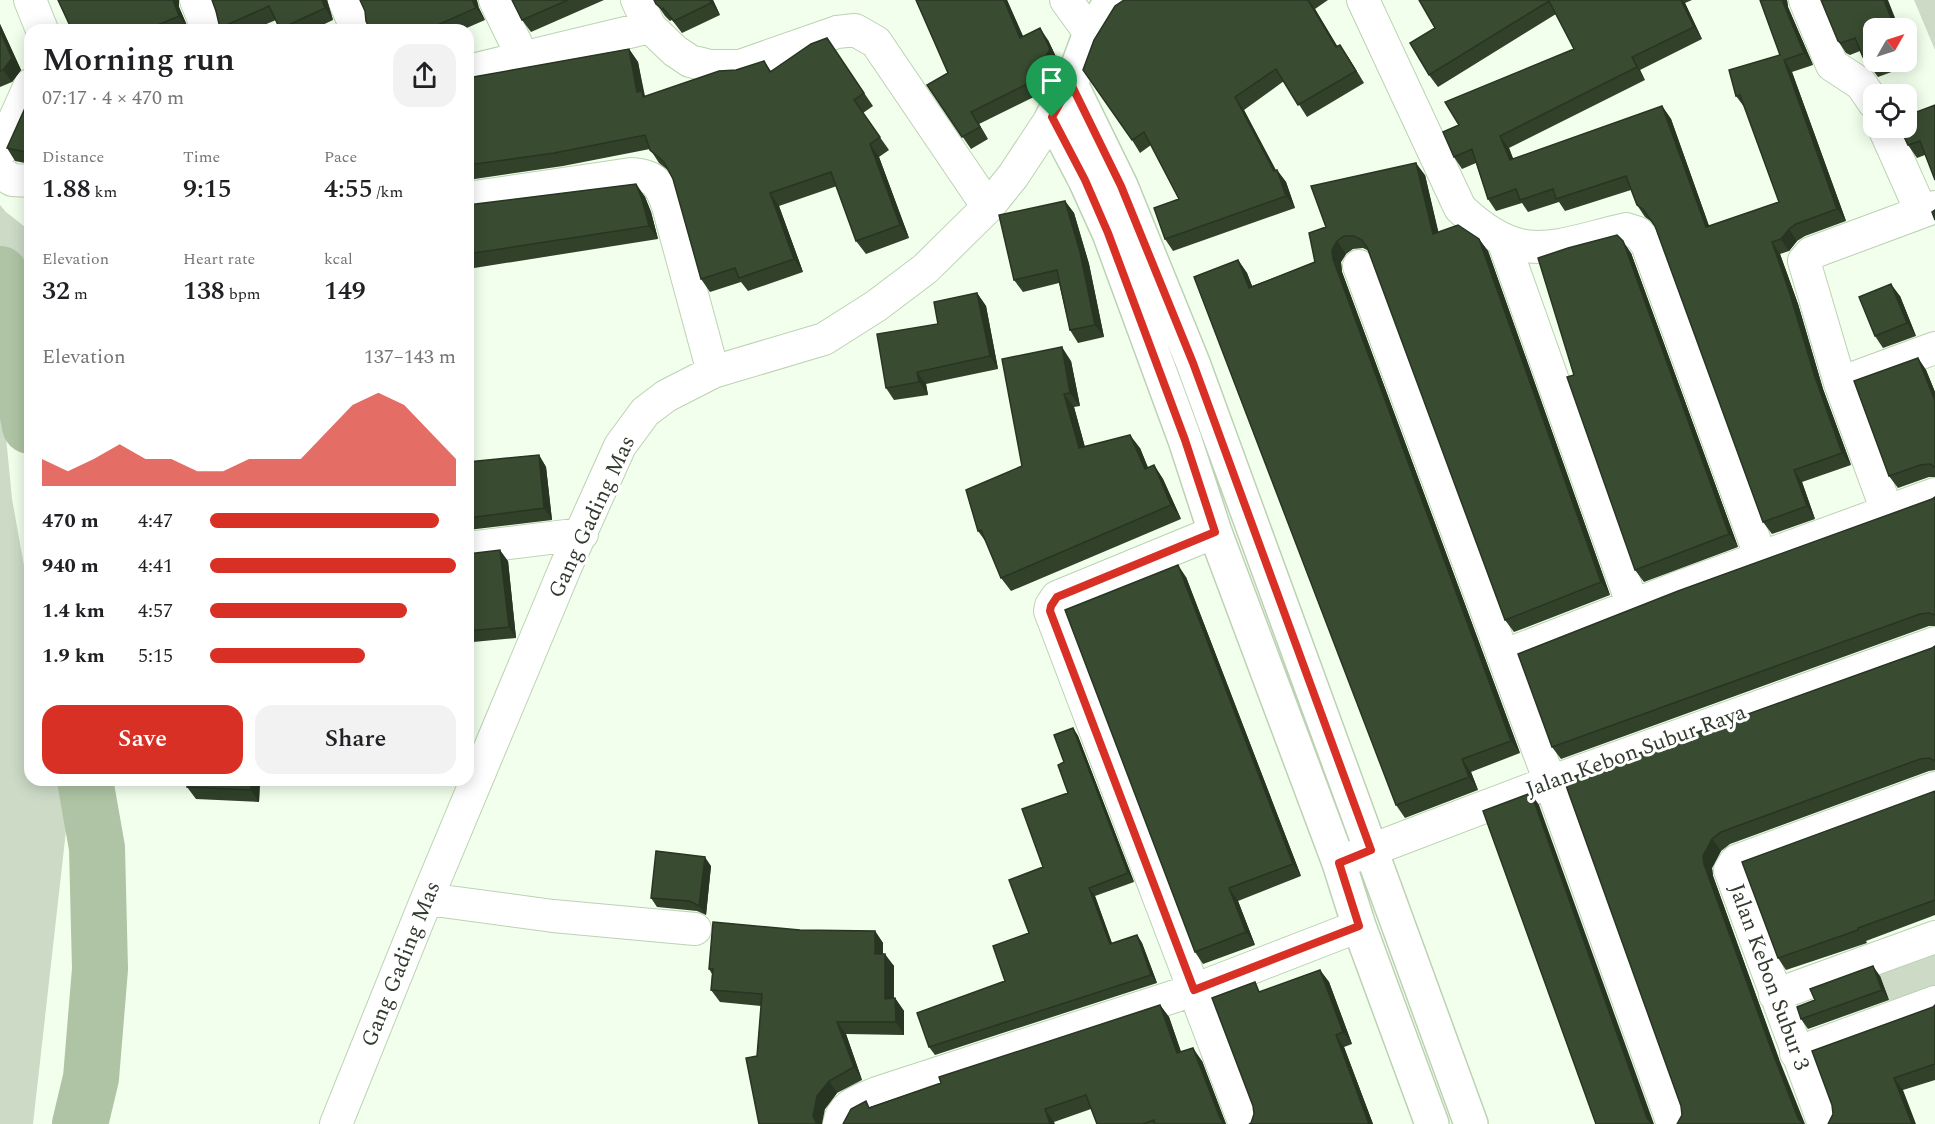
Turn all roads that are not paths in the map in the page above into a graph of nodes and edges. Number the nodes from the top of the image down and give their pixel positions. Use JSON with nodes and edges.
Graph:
{"nodes":[{"id":1,"x":30,"y":0,"type":"edge"},
{"id":2,"x":196,"y":0,"type":"edge"},
{"id":3,"x":344,"y":0,"type":"edge"},
{"id":4,"x":495,"y":0,"type":"edge"},
{"id":5,"x":1066,"y":0,"type":"edge"},
{"id":6,"x":1112,"y":0,"type":"edge"},
{"id":7,"x":1363,"y":0,"type":"edge"},
{"id":8,"x":1805,"y":0,"type":"edge"},
{"id":9,"x":644,"y":14,"type":"edge"},
{"id":10,"x":40,"y":24,"type":"edge"},
{"id":11,"x":206,"y":24,"type":"edge"},
{"id":12,"x":354,"y":24,"type":"edge"},
{"id":13,"x":1090,"y":33,"type":"junction"},
{"id":14,"x":523,"y":58,"type":"junction"},
{"id":15,"x":474,"y":70,"type":"edge"},
{"id":16,"x":1071,"y":84,"type":"junction"},
{"id":17,"x":1863,"y":87,"type":"edge"},
{"id":18,"x":24,"y":98,"type":"edge"},
{"id":19,"x":1052,"y":117,"type":"junction"},
{"id":20,"x":1889,"y":138,"type":"edge"},
{"id":21,"x":0,"y":152,"type":"edge"},
{"id":22,"x":0,"y":172,"type":"edge"},
{"id":23,"x":24,"y":181,"type":"edge"},
{"id":24,"x":474,"y":197,"type":"edge"},
{"id":25,"x":988,"y":207,"type":"junction"},
{"id":26,"x":1928,"y":209,"type":"edge"},
{"id":27,"x":1503,"y":240,"type":"junction"},
{"id":28,"x":1359,"y":266,"type":"dead end"},
{"id":29,"x":1935,"y":348,"type":"edge"},
{"id":30,"x":712,"y":372,"type":"junction"},
{"id":31,"x":1840,"y":383,"type":"junction"},
{"id":32,"x":1935,"y":494,"type":"edge"},
{"id":33,"x":1887,"y":511,"type":"junction"},
{"id":34,"x":1215,"y":532,"type":"junction"},
{"id":35,"x":582,"y":534,"type":"junction"},
{"id":36,"x":474,"y":547,"type":"edge"},
{"id":37,"x":1761,"y":558,"type":"junction"},
{"id":38,"x":1633,"y":606,"type":"junction"},
{"id":39,"x":1935,"y":642,"type":"edge"},
{"id":40,"x":1503,"y":656,"type":"junction"},
{"id":41,"x":1550,"y":783,"type":"junction"},
{"id":42,"x":1935,"y":788,"type":"edge"},
{"id":43,"x":1371,"y":850,"type":"junction"},
{"id":44,"x":1339,"y":863,"type":"junction"},
{"id":45,"x":427,"y":899,"type":"junction"},
{"id":46,"x":1359,"y":926,"type":"junction"},
{"id":47,"x":695,"y":929,"type":"dead end"},
{"id":48,"x":1935,"y":937,"type":"edge"},
{"id":49,"x":1194,"y":990,"type":"junction"},
{"id":50,"x":1775,"y":995,"type":"junction"},
{"id":51,"x":1935,"y":1002,"type":"edge"},
{"id":52,"x":1796,"y":1053,"type":"junction"},
{"id":53,"x":1238,"y":1122,"type":"edge"},
{"id":54,"x":336,"y":1124,"type":"edge"},
{"id":55,"x":839,"y":1124,"type":"edge"},
{"id":56,"x":1432,"y":1124,"type":"edge"},
{"id":57,"x":1471,"y":1124,"type":"edge"},
{"id":58,"x":1673,"y":1124,"type":"edge"},
{"id":59,"x":1824,"y":1124,"type":"edge"}],
"edges":[{"from":1,"to":10,"type":"street"},
{"from":2,"to":11,"type":"street"},
{"from":3,"to":12,"type":"street"},
{"from":4,"to":14,"type":"street"},
{"from":5,"to":13,"type":"street"},
{"from":6,"to":13,"type":"street","name":"Gang Gading Mas"},
{"from":7,"to":27,"type":"street"},
{"from":8,"to":17,"type":"street"},
{"from":9,"to":14,"type":"street"},
{"from":9,"to":25,"type":"street"},
{"from":13,"to":16,"type":"street","name":"Gang Gading Mas"},
{"from":14,"to":15,"type":"street"},
{"from":16,"to":19,"type":"street","name":"Gang Gading Mas"},
{"from":16,"to":43,"type":"street"},
{"from":18,"to":21,"type":"street"},
{"from":19,"to":25,"type":"street","name":"Gang Gading Mas"},
{"from":19,"to":34,"type":"street"},
{"from":20,"to":26,"type":"street"},
{"from":22,"to":23,"type":"street"},
{"from":24,"to":30,"type":"street"},
{"from":25,"to":30,"type":"street","name":"Gang Gading Mas"},
{"from":26,"to":31,"type":"street"},
{"from":27,"to":37,"type":"street"},
{"from":27,"to":38,"type":"street"},
{"from":28,"to":40,"type":"street"},
{"from":29,"to":31,"type":"street"},
{"from":30,"to":35,"type":"street","name":"Gang Gading Mas"},
{"from":31,"to":33,"type":"street"},
{"from":32,"to":33,"type":"street"},
{"from":33,"to":37,"type":"street"},
{"from":34,"to":44,"type":"street"},
{"from":34,"to":49,"type":"street"},
{"from":35,"to":36,"type":"street"},
{"from":35,"to":45,"type":"street","name":"Gang Gading Mas"},
{"from":37,"to":38,"type":"street"},
{"from":38,"to":40,"type":"street"},
{"from":39,"to":41,"type":"street","name":"Jalan Kebon Subur Raya"},
{"from":40,"to":41,"type":"street"},
{"from":41,"to":43,"type":"street","name":"Jalan Kebon Subur Raya"},
{"from":41,"to":58,"type":"street"},
{"from":42,"to":50,"type":"street","name":"Jalan Kebon Subur 3"},
{"from":43,"to":44,"type":"street","name":"Jalan Kebon Subur Raya"},
{"from":43,"to":57,"type":"street"},
{"from":44,"to":46,"type":"street"},
{"from":45,"to":47,"type":"street"},
{"from":45,"to":54,"type":"street","name":"Gang Gading Mas"},
{"from":46,"to":49,"type":"street"},
{"from":46,"to":56,"type":"street"},
{"from":48,"to":50,"type":"street"},
{"from":49,"to":53,"type":"street"},
{"from":49,"to":55,"type":"street"},
{"from":50,"to":52,"type":"street","name":"Jalan Kebon Subur 3"},
{"from":51,"to":52,"type":"street"},
{"from":52,"to":59,"type":"street","name":"Jalan Kebon Subur 3"}]}
